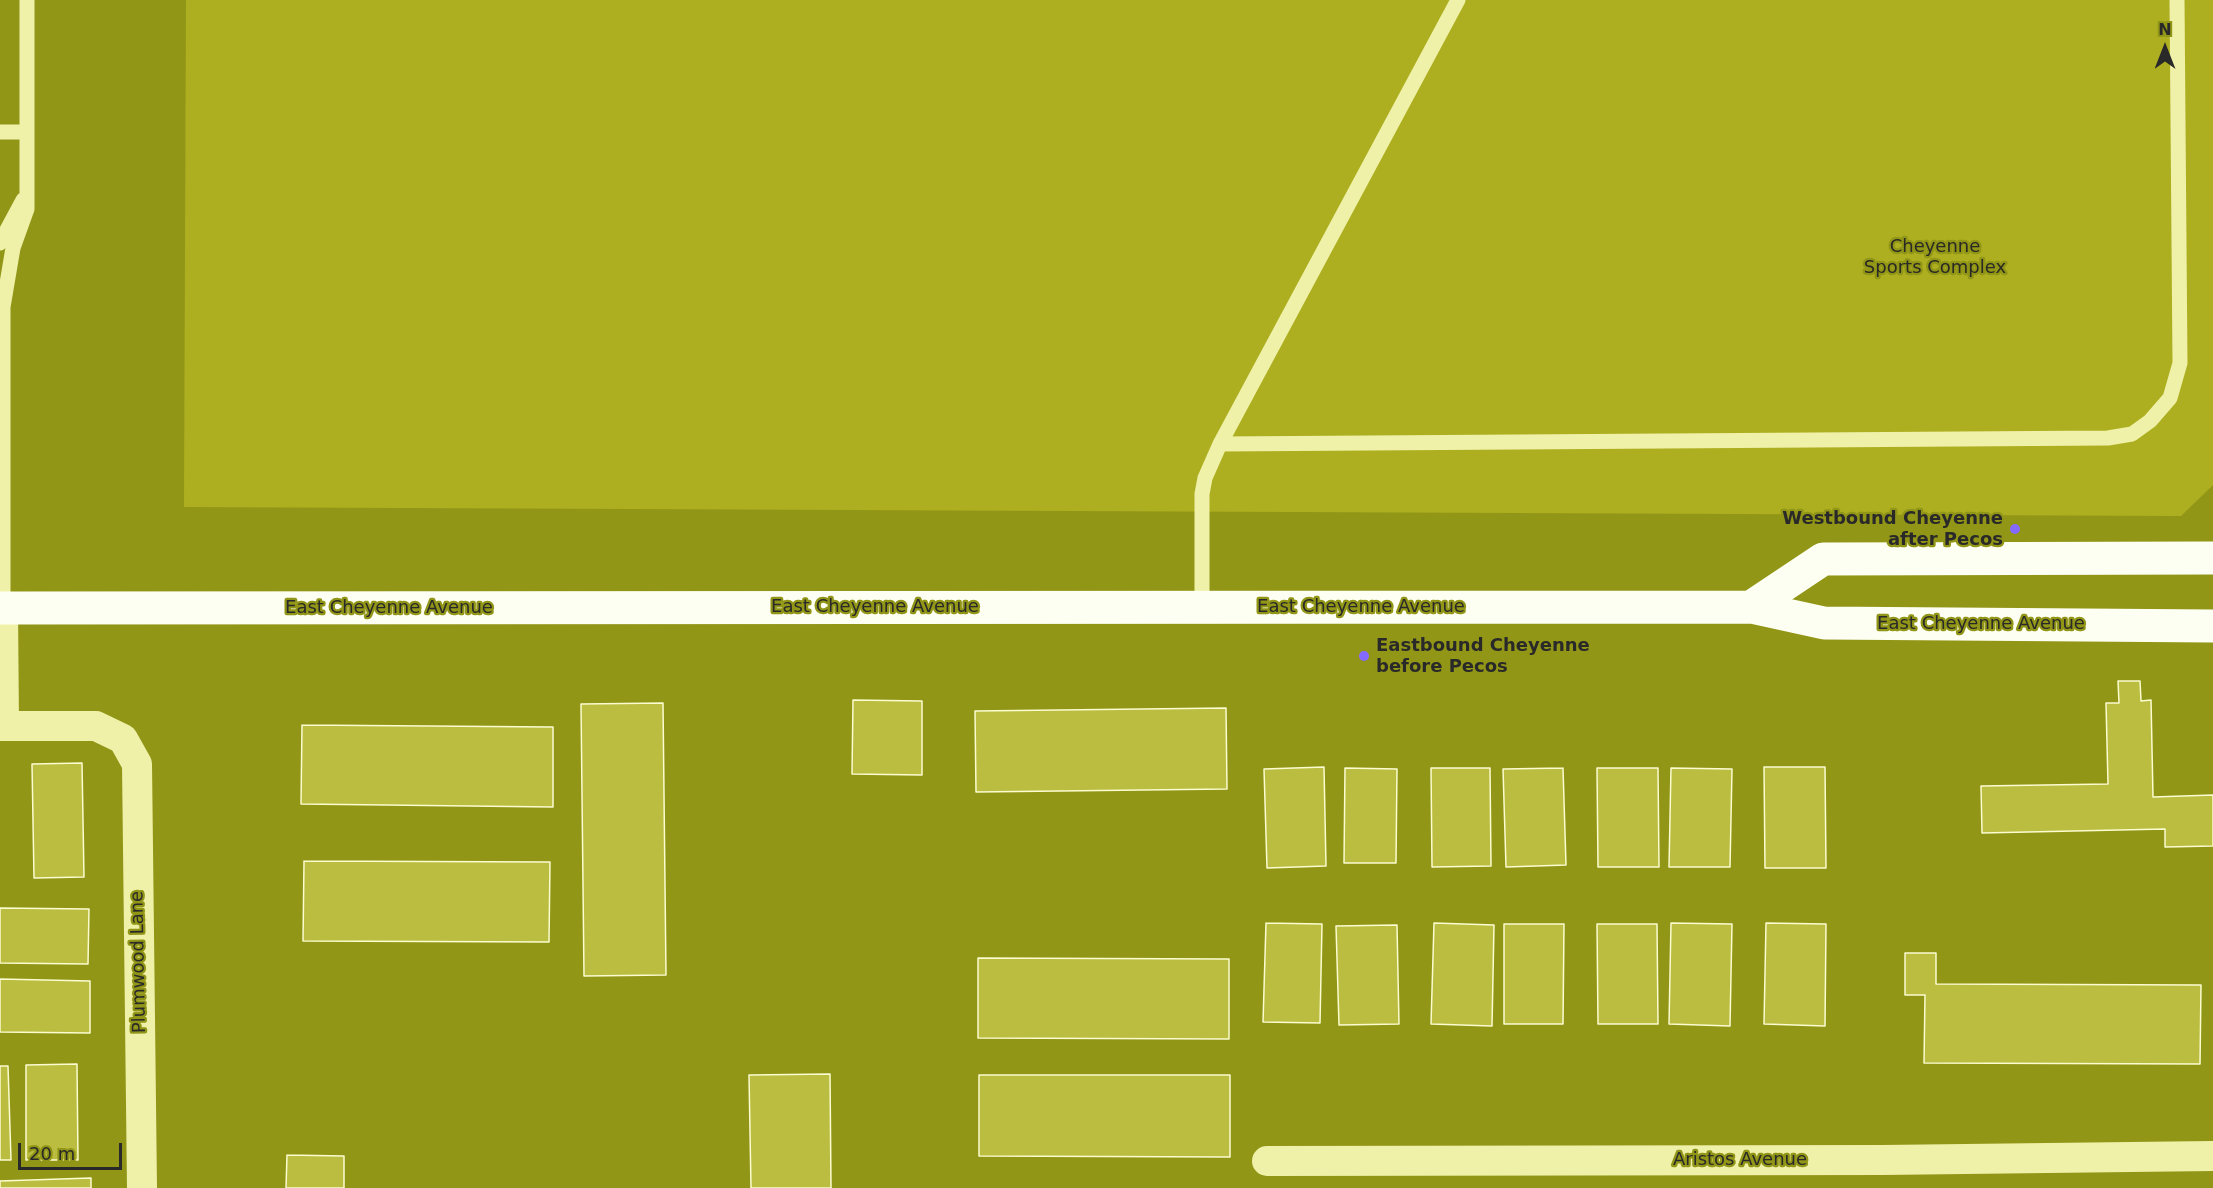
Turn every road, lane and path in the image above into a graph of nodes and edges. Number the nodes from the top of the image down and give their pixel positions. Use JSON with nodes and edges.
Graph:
{"nodes":[{"id":1,"x":27,"y":0,"type":"edge"},
{"id":2,"x":1458,"y":0,"type":"edge"},
{"id":3,"x":2177,"y":0,"type":"edge"},
{"id":4,"x":0,"y":132,"type":"edge"},
{"id":5,"x":27,"y":132,"type":"junction"},
{"id":6,"x":27,"y":192,"type":"junction"},
{"id":7,"x":0,"y":243,"type":"edge"},
{"id":8,"x":1220,"y":444,"type":"junction"},
{"id":9,"x":2213,"y":558,"type":"edge"},
{"id":10,"x":1,"y":606,"type":"edge"},
{"id":11,"x":1202,"y":607,"type":"junction"},
{"id":12,"x":1751,"y":607,"type":"junction"},
{"id":13,"x":2213,"y":626,"type":"edge"},
{"id":14,"x":2,"y":726,"type":"edge"},
{"id":15,"x":2213,"y":1156,"type":"edge"},
{"id":16,"x":1267,"y":1161,"type":"dead end"},
{"id":17,"x":142,"y":1188,"type":"edge"}],
"edges":[{"from":1,"to":5,"type":"lane"},
{"from":2,"to":8,"type":"lane"},
{"from":3,"to":8,"type":"lane"},
{"from":4,"to":5,"type":"lane"},
{"from":5,"to":6,"type":"lane"},
{"from":6,"to":7,"type":"lane"},
{"from":6,"to":10,"type":"lane"},
{"from":8,"to":11,"type":"lane"},
{"from":9,"to":12,"type":"main road"},
{"from":10,"to":11,"type":"main road","name":"East Cheyenne Avenue"},
{"from":10,"to":14,"type":"street"},
{"from":11,"to":12,"type":"main road","name":"East Cheyenne Avenue"},
{"from":12,"to":13,"type":"main road","name":"East Cheyenne Avenue"},
{"from":14,"to":17,"type":"street","name":"Plumwood Lane"},
{"from":15,"to":16,"type":"street","name":"Aristos Avenue"}]}
